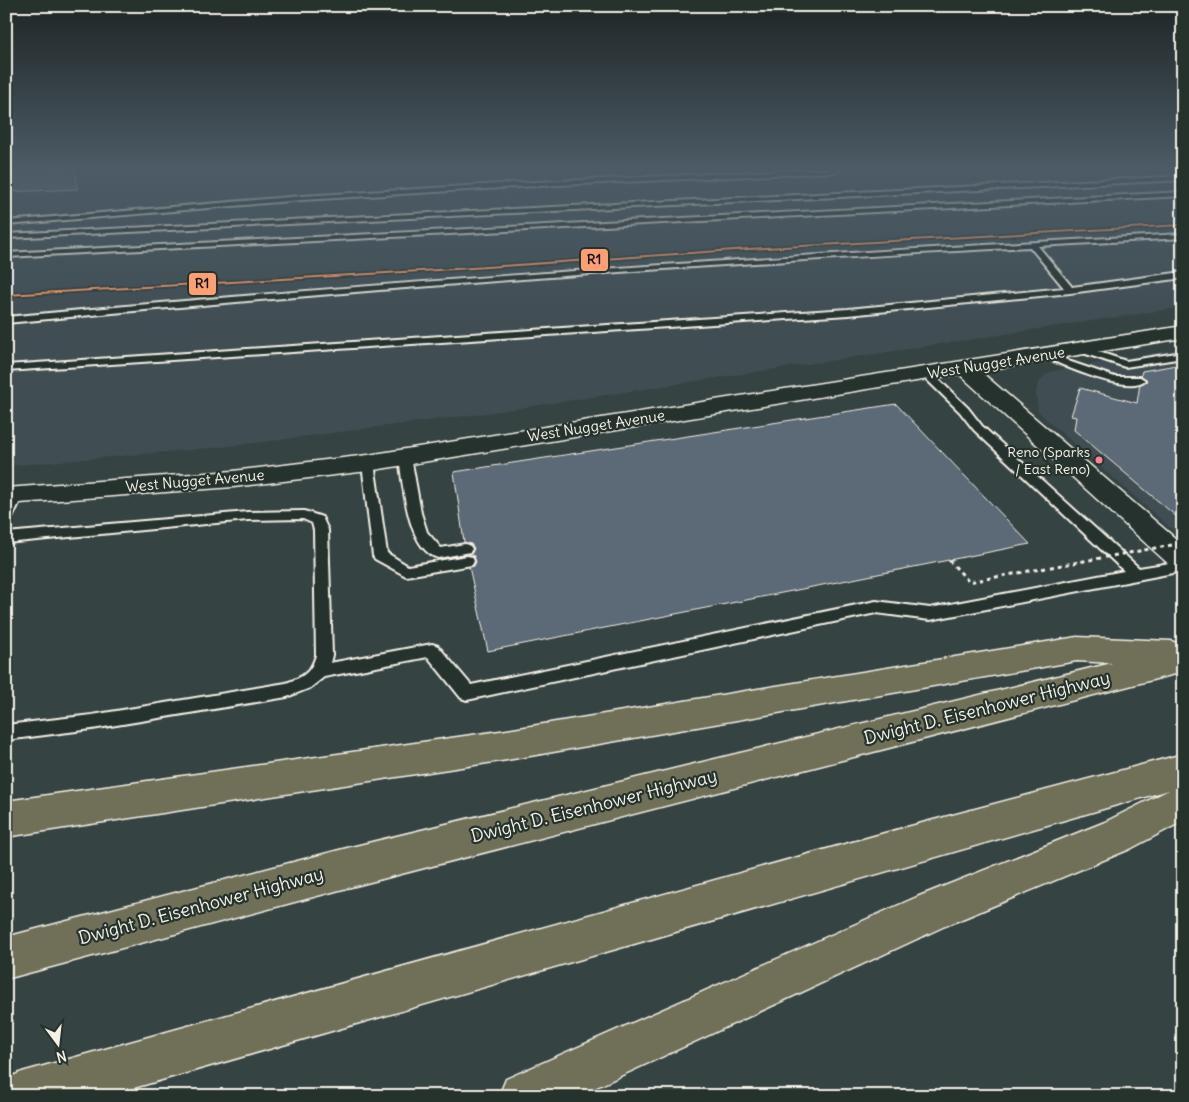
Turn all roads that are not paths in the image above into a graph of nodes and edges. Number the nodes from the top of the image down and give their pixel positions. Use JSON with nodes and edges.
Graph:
{"nodes":[{"id":1,"x":25,"y":221,"type":"edge"},
{"id":2,"x":302,"y":221,"type":"edge"},
{"id":3,"x":654,"y":221,"type":"edge"},
{"id":4,"x":6,"y":223,"type":"edge"},
{"id":5,"x":6,"y":236,"type":"edge"},
{"id":6,"x":1183,"y":236,"type":"edge"},
{"id":7,"x":1033,"y":245,"type":"junction"},
{"id":8,"x":6,"y":255,"type":"edge"},
{"id":9,"x":1183,"y":275,"type":"edge"},
{"id":10,"x":1070,"y":290,"type":"junction"},
{"id":11,"x":6,"y":320,"type":"edge"},
{"id":12,"x":1183,"y":332,"type":"edge"},
{"id":13,"x":1081,"y":349,"type":"junction"},
{"id":14,"x":1048,"y":354,"type":"junction"},
{"id":15,"x":1183,"y":355,"type":"edge"},
{"id":16,"x":6,"y":368,"type":"edge"},
{"id":17,"x":964,"y":368,"type":"junction"},
{"id":18,"x":927,"y":374,"type":"junction"},
{"id":19,"x":1140,"y":380,"type":"dead end"},
{"id":20,"x":405,"y":457,"type":"junction"},
{"id":21,"x":368,"y":463,"type":"junction"},
{"id":22,"x":10,"y":503,"type":"edge"},
{"id":23,"x":6,"y":538,"type":"edge"},
{"id":24,"x":1183,"y":561,"type":"edge"},
{"id":25,"x":1183,"y":566,"type":"edge"},
{"id":26,"x":1136,"y":574,"type":"junction"},
{"id":27,"x":1183,"y":655,"type":"edge"},
{"id":28,"x":1183,"y":659,"type":"edge"},
{"id":29,"x":320,"y":670,"type":"junction"},
{"id":30,"x":6,"y":733,"type":"edge"},
{"id":31,"x":1183,"y":770,"type":"edge"},
{"id":32,"x":1183,"y":802,"type":"edge"},
{"id":33,"x":6,"y":819,"type":"edge"},
{"id":34,"x":6,"y":958,"type":"edge"},
{"id":35,"x":22,"y":1096,"type":"edge"},
{"id":36,"x":524,"y":1096,"type":"edge"}],
"edges":[{"from":1,"to":4,"type":"lane"},
{"from":2,"to":5,"type":"lane"},
{"from":3,"to":8,"type":"lane"},
{"from":6,"to":7,"type":"lane"},
{"from":7,"to":10,"type":"lane"},
{"from":7,"to":11,"type":"lane"},
{"from":9,"to":10,"type":"lane"},
{"from":10,"to":16,"type":"lane"},
{"from":12,"to":13,"type":"street","name":"West Nugget Avenue"},
{"from":13,"to":14,"type":"street","name":"West Nugget Avenue"},
{"from":13,"to":15,"type":"lane"},
{"from":14,"to":17,"type":"street","name":"West Nugget Avenue"},
{"from":14,"to":19,"type":"lane"},
{"from":17,"to":18,"type":"street","name":"West Nugget Avenue"},
{"from":17,"to":24,"type":"street"},
{"from":18,"to":20,"type":"street","name":"West Nugget Avenue"},
{"from":18,"to":26,"type":"lane"},
{"from":20,"to":21,"type":"street","name":"West Nugget Avenue"},
{"from":20,"to":21,"type":"lane"},
{"from":21,"to":22,"type":"street","name":"West Nugget Avenue"},
{"from":23,"to":29,"type":"lane"},
{"from":25,"to":26,"type":"lane"},
{"from":26,"to":29,"type":"lane"},
{"from":27,"to":33,"type":"highway"},
{"from":28,"to":34,"type":"highway","name":"Dwight D. Eisenhower Highway"},
{"from":29,"to":30,"type":"lane"},
{"from":31,"to":35,"type":"highway"},
{"from":32,"to":36,"type":"highway"}]}
